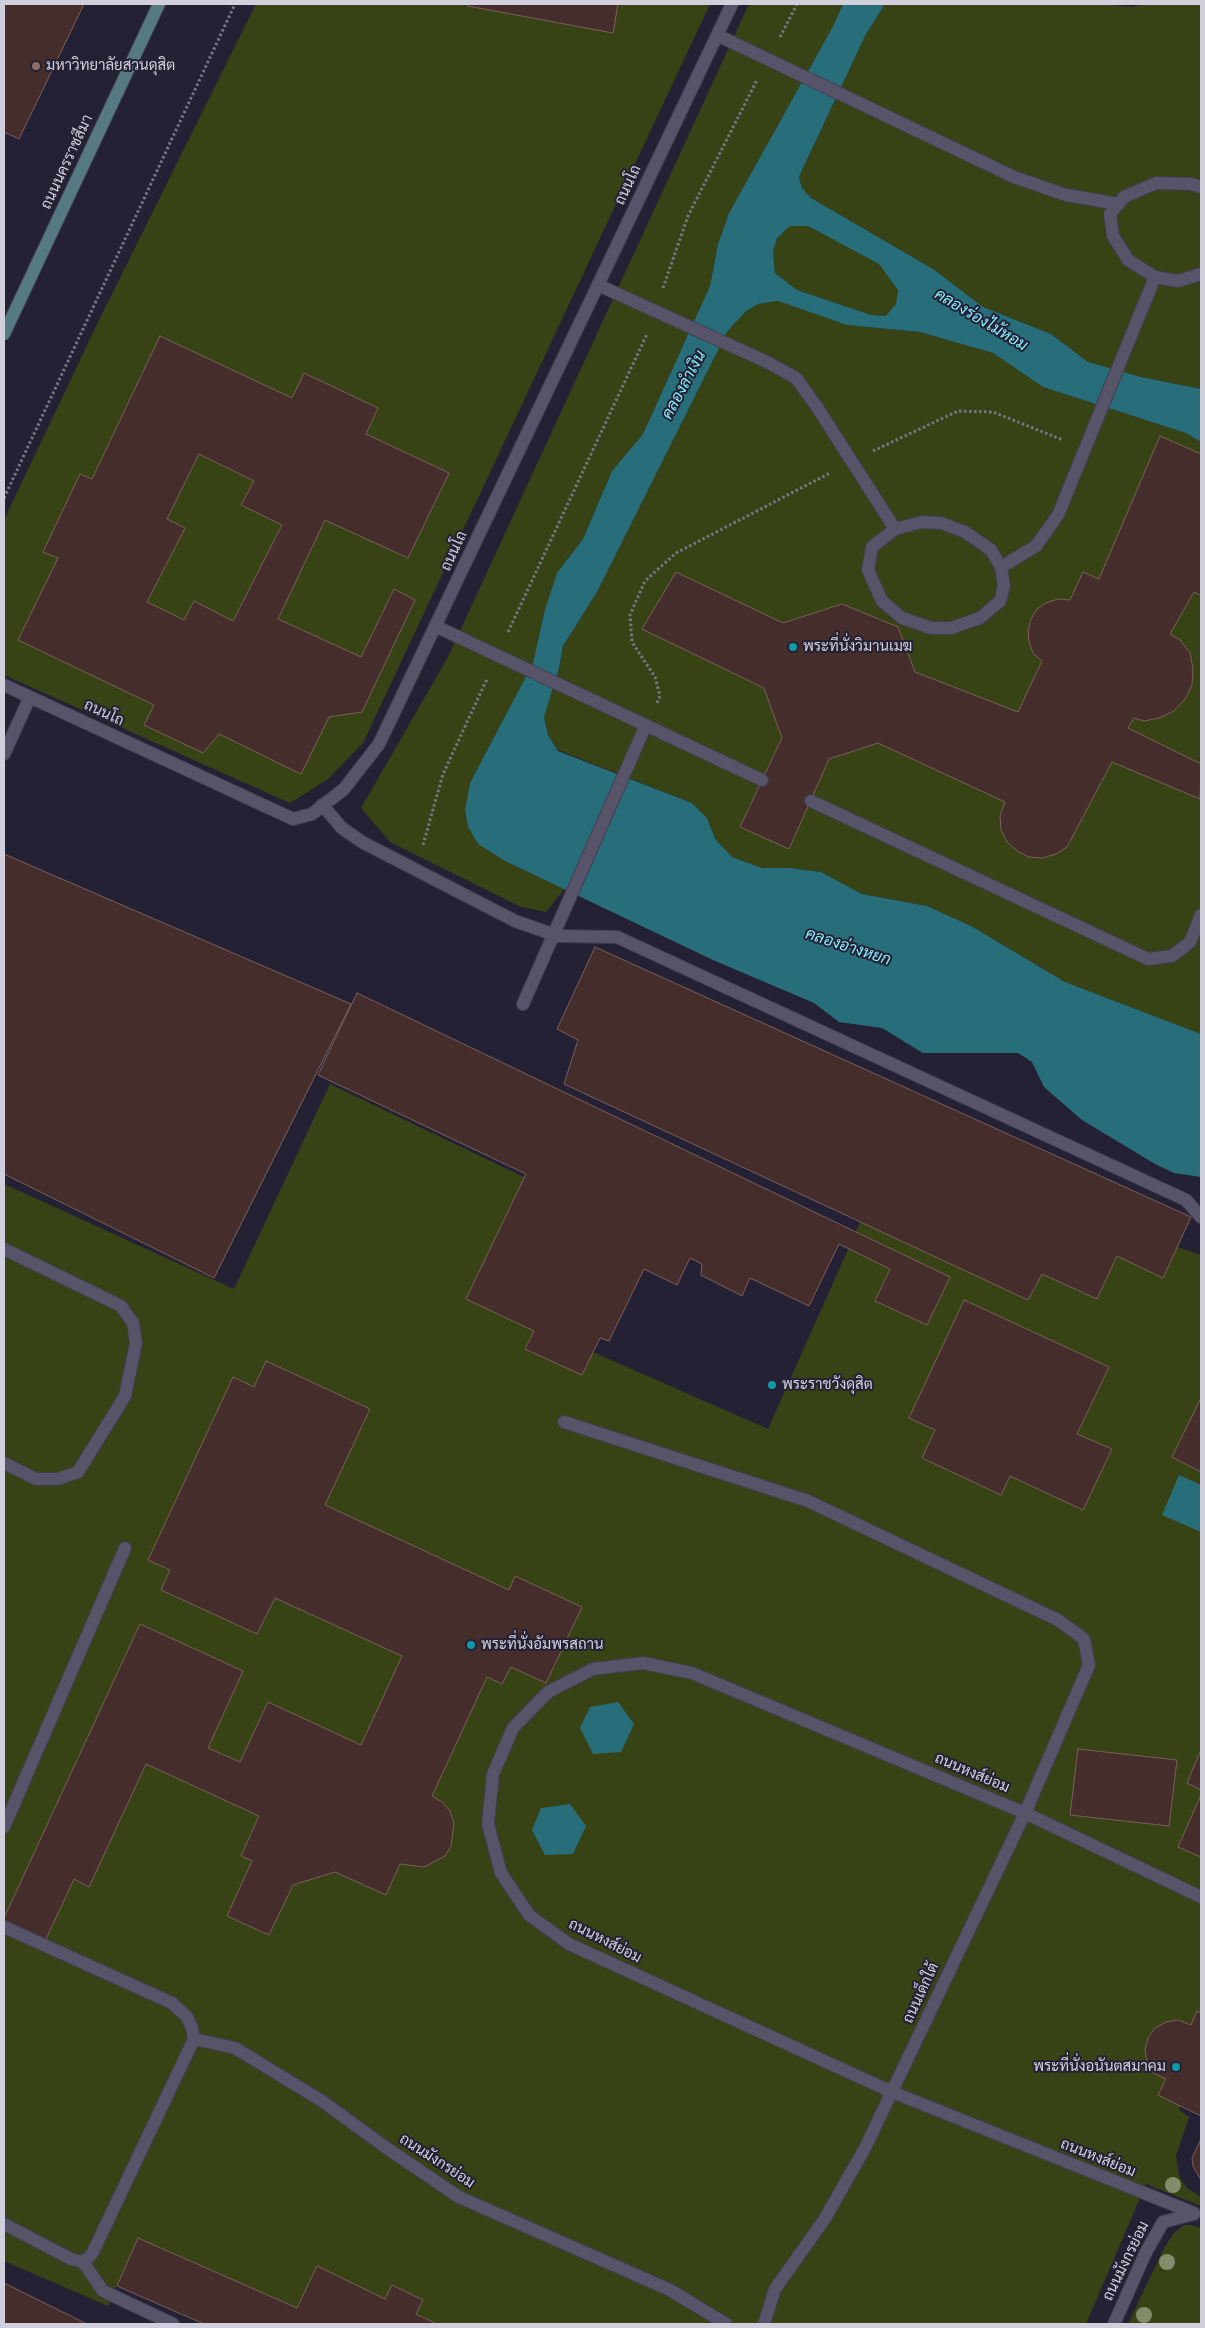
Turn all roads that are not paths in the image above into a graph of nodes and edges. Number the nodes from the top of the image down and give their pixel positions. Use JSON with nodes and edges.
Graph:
{"nodes":[{"id":1,"x":158,"y":4,"type":"edge"},
{"id":2,"x":732,"y":4,"type":"edge"},
{"id":3,"x":717,"y":35,"type":"junction"},
{"id":4,"x":1201,"y":187,"type":"edge"},
{"id":5,"x":1118,"y":204,"type":"junction"},
{"id":6,"x":1201,"y":274,"type":"edge"},
{"id":7,"x":1155,"y":277,"type":"junction"},
{"id":8,"x":598,"y":285,"type":"junction"},
{"id":9,"x":4,"y":334,"type":"edge"},
{"id":10,"x":895,"y":529,"type":"junction"},
{"id":11,"x":1001,"y":567,"type":"junction"},
{"id":12,"x":435,"y":626,"type":"junction"},
{"id":13,"x":4,"y":684,"type":"edge"},
{"id":14,"x":30,"y":697,"type":"junction"},
{"id":15,"x":646,"y":726,"type":"junction"},
{"id":16,"x":4,"y":754,"type":"edge"},
{"id":17,"x":762,"y":780,"type":"dead end"},
{"id":18,"x":811,"y":801,"type":"dead end"},
{"id":19,"x":322,"y":805,"type":"junction"},
{"id":20,"x":1201,"y":915,"type":"edge"},
{"id":21,"x":554,"y":935,"type":"junction"},
{"id":22,"x":523,"y":1004,"type":"dead end"},
{"id":23,"x":1201,"y":1217,"type":"edge"},
{"id":24,"x":4,"y":1249,"type":"edge"},
{"id":25,"x":564,"y":1422,"type":"dead end"},
{"id":26,"x":4,"y":1463,"type":"edge"},
{"id":27,"x":125,"y":1548,"type":"dead end"},
{"id":28,"x":1025,"y":1813,"type":"junction"},
{"id":29,"x":4,"y":1827,"type":"edge"},
{"id":30,"x":1201,"y":1897,"type":"edge"},
{"id":31,"x":4,"y":1927,"type":"edge"},
{"id":32,"x":194,"y":2039,"type":"junction"},
{"id":33,"x":892,"y":2092,"type":"junction"},
{"id":34,"x":1198,"y":2215,"type":"edge"},
{"id":35,"x":4,"y":2224,"type":"edge"},
{"id":36,"x":83,"y":2262,"type":"junction"},
{"id":37,"x":174,"y":2324,"type":"edge"},
{"id":38,"x":726,"y":2324,"type":"edge"},
{"id":39,"x":764,"y":2324,"type":"edge"},
{"id":40,"x":1114,"y":2324,"type":"edge"}],
"edges":[{"from":1,"to":9,"type":"main road","name":"ถนนนครราชสีมา"},
{"from":2,"to":3,"type":"lane","name":"ถนนโถ"},
{"from":3,"to":5,"type":"lane"},
{"from":3,"to":8,"type":"lane","name":"ถนนโถ"},
{"from":4,"to":5,"type":"lane"},
{"from":5,"to":7,"type":"lane"},
{"from":6,"to":7,"type":"lane"},
{"from":7,"to":11,"type":"lane"},
{"from":8,"to":10,"type":"lane"},
{"from":8,"to":12,"type":"lane","name":"ถนนโถ"},
{"from":10,"to":11,"type":"lane"},
{"from":10,"to":11,"type":"lane"},
{"from":12,"to":15,"type":"lane"},
{"from":12,"to":19,"type":"lane","name":"ถนนโถ"},
{"from":13,"to":14,"type":"lane","name":"ถนนโถ"},
{"from":14,"to":16,"type":"lane"},
{"from":14,"to":19,"type":"lane","name":"ถนนโถ"},
{"from":15,"to":17,"type":"lane"},
{"from":15,"to":21,"type":"lane"},
{"from":18,"to":20,"type":"lane"},
{"from":19,"to":21,"type":"lane"},
{"from":21,"to":22,"type":"lane"},
{"from":21,"to":23,"type":"lane"},
{"from":24,"to":26,"type":"lane"},
{"from":25,"to":28,"type":"lane","name":"ถนนเด็กใต้"},
{"from":27,"to":29,"type":"lane"},
{"from":28,"to":30,"type":"lane","name":"ถนนหงส์ย่อม"},
{"from":28,"to":33,"type":"lane","name":"ถนนเด็กใต้"},
{"from":28,"to":33,"type":"lane","name":"ถนนหงส์ย่อม"},
{"from":31,"to":32,"type":"lane"},
{"from":32,"to":36,"type":"lane"},
{"from":32,"to":38,"type":"lane","name":"ถนนมังกรย่อม"},
{"from":33,"to":34,"type":"lane","name":"ถนนหงส์ย่อม"},
{"from":33,"to":39,"type":"lane","name":"ถนนเด็กใต้"},
{"from":34,"to":40,"type":"lane","name":"ถนนมังกรย่อม"},
{"from":35,"to":36,"type":"lane"},
{"from":36,"to":37,"type":"lane"}]}
